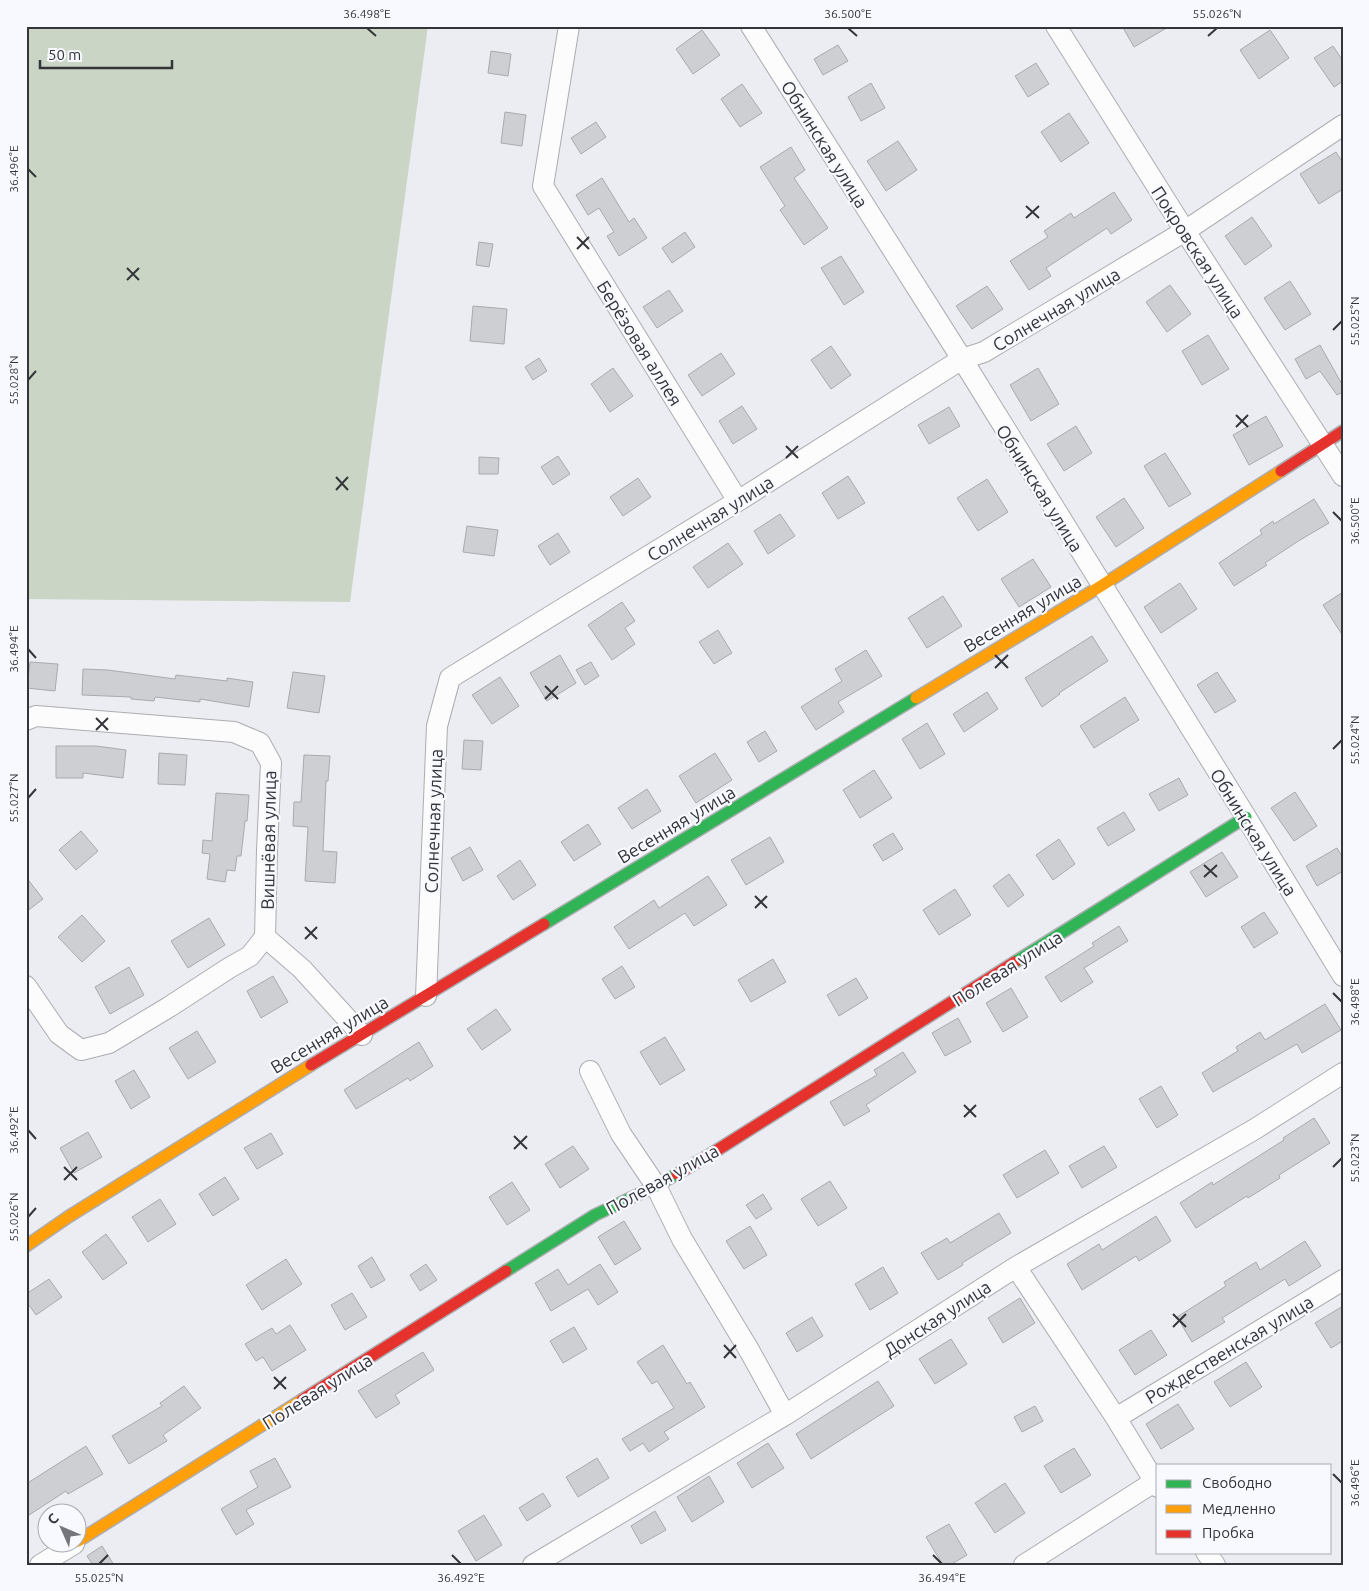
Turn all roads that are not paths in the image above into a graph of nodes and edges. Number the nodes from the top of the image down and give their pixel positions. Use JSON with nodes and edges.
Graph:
{"nodes":[{"id":1,"x":569,"y":26,"type":"edge"},
{"id":2,"x":751,"y":26,"type":"edge"},
{"id":3,"x":1056,"y":26,"type":"edge"},
{"id":4,"x":1343,"y":125,"type":"edge"},
{"id":5,"x":1185,"y":231,"type":"junction"},
{"id":6,"x":962,"y":359,"type":"junction"},
{"id":7,"x":1343,"y":431,"type":"edge"},
{"id":8,"x":1323,"y":444,"type":"junction"},
{"id":9,"x":1343,"y":476,"type":"edge"},
{"id":10,"x":738,"y":501,"type":"junction"},
{"id":11,"x":1101,"y":586,"type":"junction"},
{"id":12,"x":26,"y":720,"type":"edge"},
{"id":13,"x":1246,"y":817,"type":"junction"},
{"id":14,"x":265,"y":938,"type":"junction"},
{"id":15,"x":1343,"y":976,"type":"edge"},
{"id":16,"x":26,"y":986,"type":"edge"},
{"id":17,"x":426,"y":996,"type":"junction"},
{"id":18,"x":362,"y":1034,"type":"junction"},
{"id":19,"x":590,"y":1071,"type":"dead end"},
{"id":20,"x":1343,"y":1073,"type":"edge"},
{"id":21,"x":656,"y":1186,"type":"junction"},
{"id":22,"x":26,"y":1246,"type":"edge"},
{"id":23,"x":1016,"y":1267,"type":"junction"},
{"id":24,"x":1343,"y":1280,"type":"edge"},
{"id":25,"x":785,"y":1415,"type":"junction"},
{"id":26,"x":1116,"y":1418,"type":"junction"},
{"id":27,"x":1156,"y":1485,"type":"edge"},
{"id":28,"x":88,"y":1535,"type":"edge"},
{"id":29,"x":58,"y":1554,"type":"edge"},
{"id":30,"x":1208,"y":1554,"type":"edge"},
{"id":31,"x":40,"y":1565,"type":"edge"},
{"id":32,"x":533,"y":1565,"type":"edge"},
{"id":33,"x":1024,"y":1565,"type":"edge"},
{"id":34,"x":1216,"y":1565,"type":"edge"}],
"edges":[{"from":1,"to":10,"type":"street","name":"Берёзовая аллея"},
{"from":2,"to":6,"type":"street","name":"Обнинская улица"},
{"from":3,"to":5,"type":"street","name":"Покровская улица"},
{"from":4,"to":5,"type":"street","name":"Солнечная улица"},
{"from":5,"to":6,"type":"street","name":"Солнечная улица"},
{"from":5,"to":8,"type":"street","name":"Покровская улица"},
{"from":6,"to":10,"type":"street","name":"Солнечная улица"},
{"from":6,"to":11,"type":"street","name":"Обнинская улица"},
{"from":7,"to":8,"type":"street","name":"Весенняя улица"},
{"from":8,"to":9,"type":"street","name":"Покровская улица"},
{"from":8,"to":11,"type":"street","name":"Весенняя улица"},
{"from":10,"to":17,"type":"street","name":"Солнечная улица"},
{"from":11,"to":13,"type":"street","name":"Обнинская улица"},
{"from":11,"to":17,"type":"street","name":"Весенняя улица"},
{"from":12,"to":14,"type":"street","name":"Вишнёвая улица"},
{"from":13,"to":15,"type":"street","name":"Обнинская улица"},
{"from":13,"to":21,"type":"street","name":"Полевая улица"},
{"from":14,"to":16,"type":"street"},
{"from":14,"to":18,"type":"street"},
{"from":17,"to":18,"type":"street","name":"Весенняя улица"},
{"from":18,"to":22,"type":"street","name":"Весенняя улица"},
{"from":19,"to":21,"type":"street"},
{"from":20,"to":23,"type":"street","name":"Донская улица"},
{"from":21,"to":25,"type":"street"},
{"from":21,"to":28,"type":"street","name":"Полевая улица"},
{"from":23,"to":25,"type":"street","name":"Донская улица"},
{"from":23,"to":26,"type":"street"},
{"from":24,"to":26,"type":"street","name":"Рождественская улица"},
{"from":25,"to":32,"type":"street","name":"Донская улица"},
{"from":26,"to":27,"type":"street"},
{"from":27,"to":33,"type":"street"},
{"from":29,"to":31,"type":"street"},
{"from":30,"to":34,"type":"street"}]}
